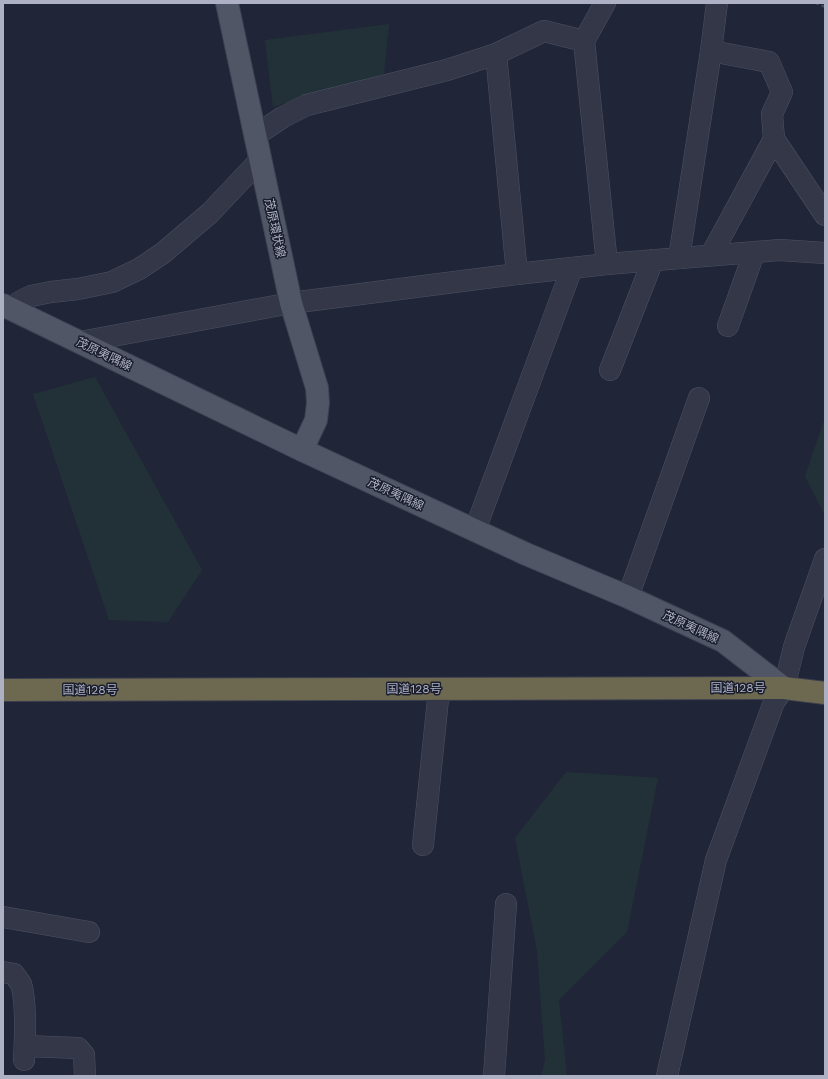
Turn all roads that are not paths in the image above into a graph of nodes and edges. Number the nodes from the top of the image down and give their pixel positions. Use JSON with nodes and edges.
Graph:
{"nodes":[{"id":1,"x":227,"y":3,"type":"edge"},
{"id":2,"x":605,"y":3,"type":"edge"},
{"id":3,"x":717,"y":3,"type":"edge"},
{"id":4,"x":584,"y":41,"type":"junction"},
{"id":5,"x":711,"y":50,"type":"junction"},
{"id":6,"x":496,"y":54,"type":"junction"},
{"id":7,"x":256,"y":135,"type":"junction"},
{"id":8,"x":774,"y":139,"type":"junction"},
{"id":9,"x":261,"y":159,"type":"junction"},
{"id":10,"x":825,"y":215,"type":"edge"},
{"id":11,"x":754,"y":253,"type":"junction"},
{"id":12,"x":825,"y":253,"type":"edge"},
{"id":13,"x":711,"y":255,"type":"junction"},
{"id":14,"x":680,"y":258,"type":"junction"},
{"id":15,"x":653,"y":260,"type":"junction"},
{"id":16,"x":606,"y":264,"type":"junction"},
{"id":17,"x":572,"y":268,"type":"junction"},
{"id":18,"x":517,"y":274,"type":"junction"},
{"id":19,"x":291,"y":303,"type":"junction"},
{"id":20,"x":9,"y":307,"type":"edge"},
{"id":21,"x":728,"y":326,"type":"dead end"},
{"id":22,"x":80,"y":342,"type":"junction"},
{"id":23,"x":610,"y":370,"type":"dead end"},
{"id":24,"x":699,"y":398,"type":"dead end"},
{"id":25,"x":302,"y":450,"type":"junction"},
{"id":26,"x":474,"y":530,"type":"junction"},
{"id":27,"x":825,"y":559,"type":"edge"},
{"id":28,"x":628,"y":597,"type":"junction"},
{"id":29,"x":784,"y":688,"type":"junction"},
{"id":30,"x":442,"y":689,"type":"junction"},
{"id":31,"x":3,"y":690,"type":"edge"},
{"id":32,"x":825,"y":693,"type":"edge"},
{"id":33,"x":422,"y":845,"type":"dead end"},
{"id":34,"x":506,"y":904,"type":"dead end"},
{"id":35,"x":3,"y":917,"type":"edge"},
{"id":36,"x":90,"y":932,"type":"dead end"},
{"id":37,"x":3,"y":972,"type":"edge"},
{"id":38,"x":85,"y":1076,"type":"edge"},
{"id":39,"x":494,"y":1076,"type":"edge"},
{"id":40,"x":668,"y":1076,"type":"edge"}],
"edges":[{"from":1,"to":7,"type":"main road","name":"茂原環状線"},
{"from":2,"to":4,"type":"street"},
{"from":3,"to":5,"type":"street"},
{"from":4,"to":6,"type":"street"},
{"from":4,"to":16,"type":"street"},
{"from":5,"to":8,"type":"street"},
{"from":5,"to":14,"type":"street"},
{"from":6,"to":7,"type":"street"},
{"from":6,"to":18,"type":"street"},
{"from":7,"to":9,"type":"main road","name":"茂原環状線"},
{"from":8,"to":10,"type":"street"},
{"from":8,"to":13,"type":"street"},
{"from":9,"to":19,"type":"main road","name":"茂原環状線"},
{"from":9,"to":20,"type":"street"},
{"from":11,"to":12,"type":"street"},
{"from":11,"to":13,"type":"street"},
{"from":11,"to":21,"type":"street"},
{"from":13,"to":14,"type":"street"},
{"from":14,"to":15,"type":"street"},
{"from":15,"to":16,"type":"street"},
{"from":15,"to":23,"type":"street"},
{"from":16,"to":17,"type":"street"},
{"from":17,"to":18,"type":"street"},
{"from":17,"to":26,"type":"street"},
{"from":18,"to":19,"type":"street"},
{"from":19,"to":22,"type":"street"},
{"from":19,"to":25,"type":"main road","name":"茂原環状線"},
{"from":20,"to":22,"type":"main road","name":"茂原夷隅線"},
{"from":22,"to":25,"type":"main road","name":"茂原夷隅線"},
{"from":24,"to":28,"type":"street"},
{"from":25,"to":26,"type":"main road","name":"茂原夷隅線"},
{"from":26,"to":28,"type":"main road","name":"茂原夷隅線"},
{"from":27,"to":29,"type":"street"},
{"from":28,"to":29,"type":"main road","name":"茂原夷隅線"},
{"from":29,"to":30,"type":"highway","name":"国道128号"},
{"from":29,"to":32,"type":"highway","name":"国道128号"},
{"from":29,"to":40,"type":"street"},
{"from":30,"to":31,"type":"highway","name":"国道128号"},
{"from":30,"to":33,"type":"street"},
{"from":34,"to":39,"type":"street"},
{"from":35,"to":36,"type":"street"},
{"from":37,"to":38,"type":"street"}]}
